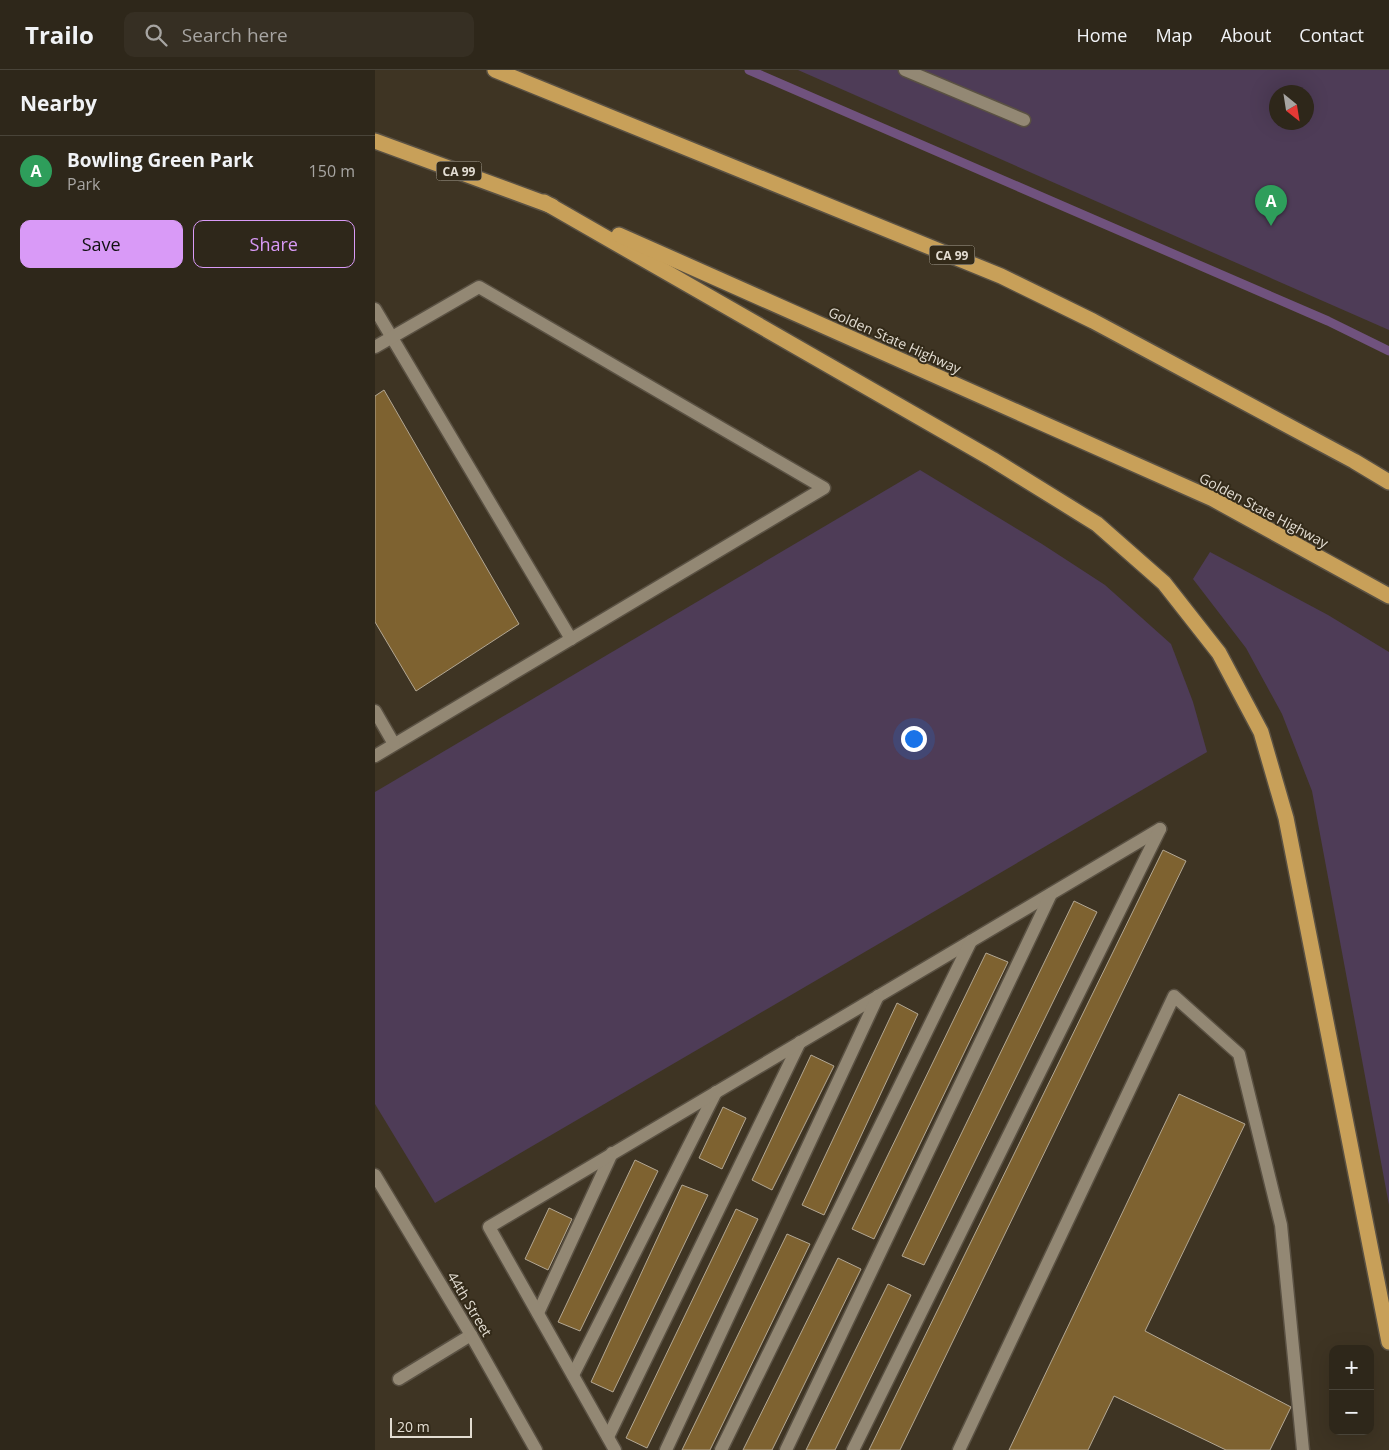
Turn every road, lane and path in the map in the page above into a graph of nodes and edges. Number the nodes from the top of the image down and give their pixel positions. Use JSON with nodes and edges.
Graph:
{"nodes":[{"id":1,"x":495,"y":70,"type":"edge"},
{"id":2,"x":905,"y":70,"type":"edge"},
{"id":3,"x":1024,"y":120,"type":"dead end"},
{"id":4,"x":375,"y":141,"type":"edge"},
{"id":5,"x":544,"y":202,"type":"junction"},
{"id":6,"x":375,"y":309,"type":"edge"},
{"id":7,"x":392,"y":338,"type":"junction"},
{"id":8,"x":375,"y":348,"type":"edge"},
{"id":9,"x":1354,"y":461,"type":"junction"},
{"id":10,"x":1389,"y":477,"type":"edge"},
{"id":11,"x":1389,"y":482,"type":"edge"},
{"id":12,"x":1389,"y":596,"type":"edge"},
{"id":13,"x":571,"y":639,"type":"junction"},
{"id":14,"x":375,"y":711,"type":"edge"},
{"id":15,"x":394,"y":744,"type":"junction"},
{"id":16,"x":375,"y":756,"type":"edge"},
{"id":17,"x":1051,"y":894,"type":"junction"},
{"id":18,"x":971,"y":941,"type":"junction"},
{"id":19,"x":878,"y":996,"type":"junction"},
{"id":20,"x":800,"y":1042,"type":"junction"},
{"id":21,"x":716,"y":1092,"type":"junction"},
{"id":22,"x":612,"y":1153,"type":"junction"},
{"id":23,"x":375,"y":1176,"type":"edge"},
{"id":24,"x":538,"y":1313,"type":"junction"},
{"id":25,"x":471,"y":1335,"type":"junction"},
{"id":26,"x":1389,"y":1342,"type":"edge"},
{"id":27,"x":573,"y":1375,"type":"junction"},
{"id":28,"x":399,"y":1379,"type":"dead end"},
{"id":29,"x":608,"y":1437,"type":"junction"},
{"id":30,"x":536,"y":1450,"type":"edge"},
{"id":31,"x":615,"y":1450,"type":"edge"},
{"id":32,"x":666,"y":1450,"type":"edge"},
{"id":33,"x":721,"y":1450,"type":"edge"},
{"id":34,"x":786,"y":1450,"type":"edge"},
{"id":35,"x":853,"y":1450,"type":"edge"},
{"id":36,"x":959,"y":1450,"type":"edge"},
{"id":37,"x":1303,"y":1450,"type":"edge"}],
"edges":[{"from":1,"to":9,"type":"highway","number":"CA 99"},
{"from":2,"to":3,"type":"street"},
{"from":4,"to":5,"type":"highway","name":"Golden State Highway","number":"CA 99"},
{"from":5,"to":12,"type":"highway","name":"Golden State Highway","number":"CA 99"},
{"from":5,"to":26,"type":"highway"},
{"from":6,"to":7,"type":"street"},
{"from":7,"to":8,"type":"street"},
{"from":7,"to":13,"type":"street"},
{"from":7,"to":13,"type":"street"},
{"from":9,"to":10,"type":"highway"},
{"from":9,"to":11,"type":"highway","number":"CA 99"},
{"from":13,"to":15,"type":"street"},
{"from":14,"to":15,"type":"street"},
{"from":15,"to":16,"type":"street"},
{"from":17,"to":18,"type":"street"},
{"from":17,"to":34,"type":"street"},
{"from":17,"to":35,"type":"street"},
{"from":18,"to":19,"type":"street"},
{"from":18,"to":33,"type":"street"},
{"from":19,"to":20,"type":"street"},
{"from":19,"to":32,"type":"street"},
{"from":20,"to":21,"type":"street"},
{"from":20,"to":29,"type":"street"},
{"from":21,"to":22,"type":"street"},
{"from":21,"to":27,"type":"street"},
{"from":22,"to":24,"type":"street"},
{"from":22,"to":24,"type":"street"},
{"from":23,"to":25,"type":"street","name":"44th Street"},
{"from":24,"to":27,"type":"street"},
{"from":25,"to":28,"type":"street"},
{"from":25,"to":30,"type":"street","name":"44th Street"},
{"from":27,"to":29,"type":"street"},
{"from":29,"to":31,"type":"street"},
{"from":36,"to":37,"type":"street"}]}
